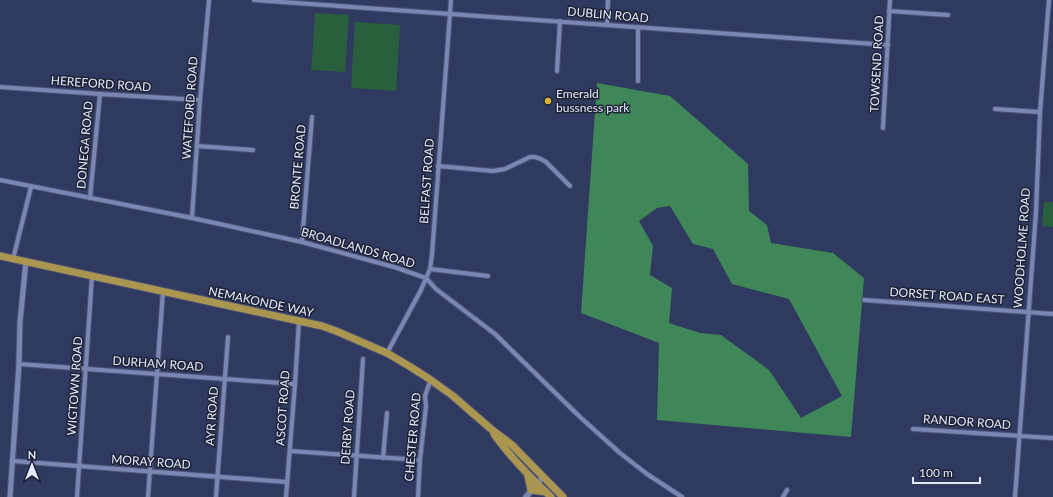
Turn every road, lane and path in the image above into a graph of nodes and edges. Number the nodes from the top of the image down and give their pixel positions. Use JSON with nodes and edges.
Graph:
{"nodes":[{"id":1,"x":209,"y":0,"type":"edge"},
{"id":2,"x":254,"y":0,"type":"edge"},
{"id":3,"x":451,"y":0,"type":"edge"},
{"id":4,"x":608,"y":0,"type":"edge"},
{"id":5,"x":890,"y":0,"type":"edge"},
{"id":6,"x":1049,"y":0,"type":"edge"},
{"id":7,"x":890,"y":11,"type":"junction"},
{"id":8,"x":450,"y":14,"type":"junction"},
{"id":9,"x":948,"y":15,"type":"dead end"},
{"id":10,"x":560,"y":21,"type":"junction"},
{"id":11,"x":607,"y":25,"type":"junction"},
{"id":12,"x":638,"y":28,"type":"junction"},
{"id":13,"x":888,"y":45,"type":"junction"},
{"id":14,"x":557,"y":71,"type":"dead end"},
{"id":15,"x":638,"y":81,"type":"dead end"},
{"id":16,"x":0,"y":87,"type":"edge"},
{"id":17,"x":100,"y":94,"type":"junction"},
{"id":18,"x":200,"y":100,"type":"junction"},
{"id":19,"x":995,"y":109,"type":"dead end"},
{"id":20,"x":1040,"y":112,"type":"junction"},
{"id":21,"x":312,"y":117,"type":"dead end"},
{"id":22,"x":884,"y":128,"type":"dead end"},
{"id":23,"x":197,"y":146,"type":"junction"},
{"id":24,"x":253,"y":150,"type":"dead end"},
{"id":25,"x":438,"y":166,"type":"junction"},
{"id":26,"x":0,"y":180,"type":"edge"},
{"id":27,"x":31,"y":186,"type":"junction"},
{"id":28,"x":570,"y":186,"type":"dead end"},
{"id":29,"x":90,"y":198,"type":"junction"},
{"id":30,"x":192,"y":218,"type":"junction"},
{"id":31,"x":302,"y":242,"type":"junction"},
{"id":32,"x":0,"y":256,"type":"edge"},
{"id":33,"x":13,"y":259,"type":"junction"},
{"id":34,"x":26,"y":261,"type":"junction"},
{"id":35,"x":430,"y":269,"type":"junction"},
{"id":36,"x":92,"y":276,"type":"junction"},
{"id":37,"x":488,"y":276,"type":"dead end"},
{"id":38,"x":426,"y":278,"type":"junction"},
{"id":39,"x":163,"y":291,"type":"junction"},
{"id":40,"x":864,"y":300,"type":"dead end"},
{"id":41,"x":1028,"y":313,"type":"junction"},
{"id":42,"x":1053,"y":314,"type":"edge"},
{"id":43,"x":299,"y":320,"type":"junction"},
{"id":44,"x":228,"y":337,"type":"dead end"},
{"id":45,"x":387,"y":353,"type":"junction"},
{"id":46,"x":363,"y":359,"type":"dead end"},
{"id":47,"x":19,"y":364,"type":"junction"},
{"id":48,"x":86,"y":369,"type":"junction"},
{"id":49,"x":156,"y":374,"type":"junction"},
{"id":50,"x":225,"y":379,"type":"junction"},
{"id":51,"x":431,"y":380,"type":"junction"},
{"id":52,"x":295,"y":384,"type":"junction"},
{"id":53,"x":387,"y":413,"type":"dead end"},
{"id":54,"x":491,"y":429,"type":"junction"},
{"id":55,"x":913,"y":429,"type":"dead end"},
{"id":56,"x":1019,"y":435,"type":"junction"},
{"id":57,"x":1052,"y":438,"type":"edge"},
{"id":58,"x":290,"y":451,"type":"junction"},
{"id":59,"x":356,"y":456,"type":"junction"},
{"id":60,"x":384,"y":458,"type":"junction"},
{"id":61,"x":420,"y":460,"type":"junction"},
{"id":62,"x":13,"y":461,"type":"junction"},
{"id":63,"x":80,"y":467,"type":"junction"},
{"id":64,"x":149,"y":472,"type":"junction"},
{"id":65,"x":528,"y":474,"type":"junction"},
{"id":66,"x":218,"y":477,"type":"junction"},
{"id":67,"x":543,"y":477,"type":"junction"},
{"id":68,"x":287,"y":482,"type":"junction"},
{"id":69,"x":537,"y":483,"type":"junction"},
{"id":70,"x":531,"y":490,"type":"junction"},
{"id":71,"x":787,"y":490,"type":"dead end"},
{"id":72,"x":549,"y":495,"type":"edge"},
{"id":73,"x":10,"y":497,"type":"edge"},
{"id":74,"x":77,"y":497,"type":"edge"},
{"id":75,"x":148,"y":497,"type":"edge"},
{"id":76,"x":216,"y":497,"type":"edge"},
{"id":77,"x":286,"y":497,"type":"edge"},
{"id":78,"x":354,"y":497,"type":"edge"},
{"id":79,"x":418,"y":497,"type":"edge"},
{"id":80,"x":526,"y":497,"type":"edge"},
{"id":81,"x":563,"y":497,"type":"edge"},
{"id":82,"x":682,"y":497,"type":"edge"},
{"id":83,"x":783,"y":497,"type":"edge"},
{"id":84,"x":1015,"y":497,"type":"edge"}],
"edges":[{"from":1,"to":18,"type":"street","name":"WATEFORD ROAD"},
{"from":2,"to":8,"type":"street","name":"DUBLIN ROAD"},
{"from":3,"to":8,"type":"street","name":"BELFAST ROAD"},
{"from":4,"to":11,"type":"street"},
{"from":5,"to":7,"type":"street","name":"TOWSEND ROAD"},
{"from":6,"to":20,"type":"street","name":"WOODHOLME ROAD"},
{"from":7,"to":9,"type":"street"},
{"from":7,"to":13,"type":"street","name":"TOWSEND ROAD"},
{"from":8,"to":10,"type":"street","name":"DUBLIN ROAD"},
{"from":8,"to":25,"type":"street","name":"BELFAST ROAD"},
{"from":10,"to":11,"type":"street","name":"DUBLIN ROAD"},
{"from":10,"to":14,"type":"street"},
{"from":11,"to":12,"type":"street","name":"DUBLIN ROAD"},
{"from":12,"to":13,"type":"street","name":"DUBLIN ROAD"},
{"from":12,"to":15,"type":"street"},
{"from":13,"to":22,"type":"street","name":"TOWSEND ROAD"},
{"from":16,"to":17,"type":"street","name":"HEREFORD ROAD"},
{"from":17,"to":18,"type":"street","name":"HEREFORD ROAD"},
{"from":17,"to":29,"type":"street","name":"DONEGA ROAD"},
{"from":18,"to":23,"type":"street","name":"WATEFORD ROAD"},
{"from":19,"to":20,"type":"street"},
{"from":20,"to":41,"type":"street","name":"WOODHOLME ROAD"},
{"from":21,"to":31,"type":"street","name":"BRONTE ROAD"},
{"from":23,"to":24,"type":"street"},
{"from":23,"to":30,"type":"street","name":"WATEFORD ROAD"},
{"from":25,"to":28,"type":"street"},
{"from":25,"to":35,"type":"street","name":"BELFAST ROAD"},
{"from":26,"to":27,"type":"street","name":"BROADLANDS ROAD"},
{"from":27,"to":29,"type":"street","name":"BROADLANDS ROAD"},
{"from":27,"to":33,"type":"street"},
{"from":29,"to":30,"type":"street","name":"BROADLANDS ROAD"},
{"from":30,"to":31,"type":"street","name":"BROADLANDS ROAD"},
{"from":31,"to":38,"type":"street","name":"BROADLANDS ROAD"},
{"from":32,"to":33,"type":"highway","name":"NEMAKONDE WAY"},
{"from":33,"to":34,"type":"highway","name":"NEMAKONDE WAY"},
{"from":34,"to":36,"type":"highway","name":"NEMAKONDE WAY"},
{"from":34,"to":47,"type":"street"},
{"from":35,"to":37,"type":"street"},
{"from":35,"to":38,"type":"street","name":"BELFAST ROAD"},
{"from":36,"to":39,"type":"highway","name":"NEMAKONDE WAY"},
{"from":36,"to":48,"type":"street","name":"WIGTOWN ROAD"},
{"from":38,"to":45,"type":"street","name":"BELFAST ROAD"},
{"from":38,"to":82,"type":"street","name":"BROADLANDS ROAD"},
{"from":39,"to":43,"type":"highway","name":"NEMAKONDE WAY"},
{"from":39,"to":49,"type":"street"},
{"from":40,"to":41,"type":"street","name":"DORSET ROAD EAST"},
{"from":41,"to":42,"type":"street","name":"DORSET ROAD EAST"},
{"from":41,"to":56,"type":"street","name":"WOODHOLME ROAD"},
{"from":43,"to":45,"type":"highway","name":"NEMAKONDE WAY"},
{"from":43,"to":52,"type":"street","name":"ASCOT ROAD"},
{"from":44,"to":50,"type":"street","name":"AYR ROAD"},
{"from":45,"to":51,"type":"highway","name":"NEMAKONDE WAY"},
{"from":46,"to":59,"type":"street","name":"DERBY ROAD"},
{"from":47,"to":48,"type":"street","name":"DURHAM ROAD"},
{"from":47,"to":62,"type":"street"},
{"from":48,"to":49,"type":"street","name":"DURHAM ROAD"},
{"from":48,"to":63,"type":"street","name":"WIGTOWN ROAD"},
{"from":49,"to":50,"type":"street","name":"DURHAM ROAD"},
{"from":49,"to":64,"type":"street"},
{"from":50,"to":52,"type":"street","name":"DURHAM ROAD"},
{"from":50,"to":66,"type":"street","name":"AYR ROAD"},
{"from":51,"to":54,"type":"highway","name":"NEMAKONDE WAY"},
{"from":51,"to":61,"type":"street","name":"CHESTER ROAD"},
{"from":52,"to":58,"type":"street","name":"ASCOT ROAD"},
{"from":53,"to":60,"type":"street"},
{"from":54,"to":65,"type":"highway","name":"NEMAKONDE WAY"},
{"from":54,"to":67,"type":"highway","name":"NEMAKONDE WAY"},
{"from":55,"to":56,"type":"street","name":"RANDOR ROAD"},
{"from":56,"to":57,"type":"street","name":"RANDOR ROAD"},
{"from":56,"to":84,"type":"street","name":"WOODHOLME ROAD"},
{"from":58,"to":59,"type":"street"},
{"from":58,"to":68,"type":"street","name":"ASCOT ROAD"},
{"from":59,"to":60,"type":"street"},
{"from":59,"to":78,"type":"street","name":"DERBY ROAD"},
{"from":60,"to":61,"type":"street"},
{"from":61,"to":79,"type":"street","name":"CHESTER ROAD"},
{"from":62,"to":63,"type":"street","name":"MORAY ROAD"},
{"from":62,"to":73,"type":"street"},
{"from":63,"to":64,"type":"street","name":"MORAY ROAD"},
{"from":63,"to":74,"type":"street","name":"WIGTOWN ROAD"},
{"from":64,"to":66,"type":"street","name":"MORAY ROAD"},
{"from":64,"to":75,"type":"street"},
{"from":65,"to":69,"type":"highway","name":"NEMAKONDE WAY"},
{"from":65,"to":70,"type":"highway"},
{"from":66,"to":68,"type":"street","name":"MORAY ROAD"},
{"from":66,"to":76,"type":"street","name":"AYR ROAD"},
{"from":67,"to":69,"type":"main road"},
{"from":67,"to":81,"type":"highway","name":"NEMAKONDE WAY"},
{"from":68,"to":77,"type":"street","name":"ASCOT ROAD"},
{"from":69,"to":70,"type":"main road"},
{"from":69,"to":72,"type":"highway","name":"NEMAKONDE WAY"},
{"from":70,"to":72,"type":"highway"},
{"from":70,"to":80,"type":"main road"},
{"from":71,"to":83,"type":"street"}]}
